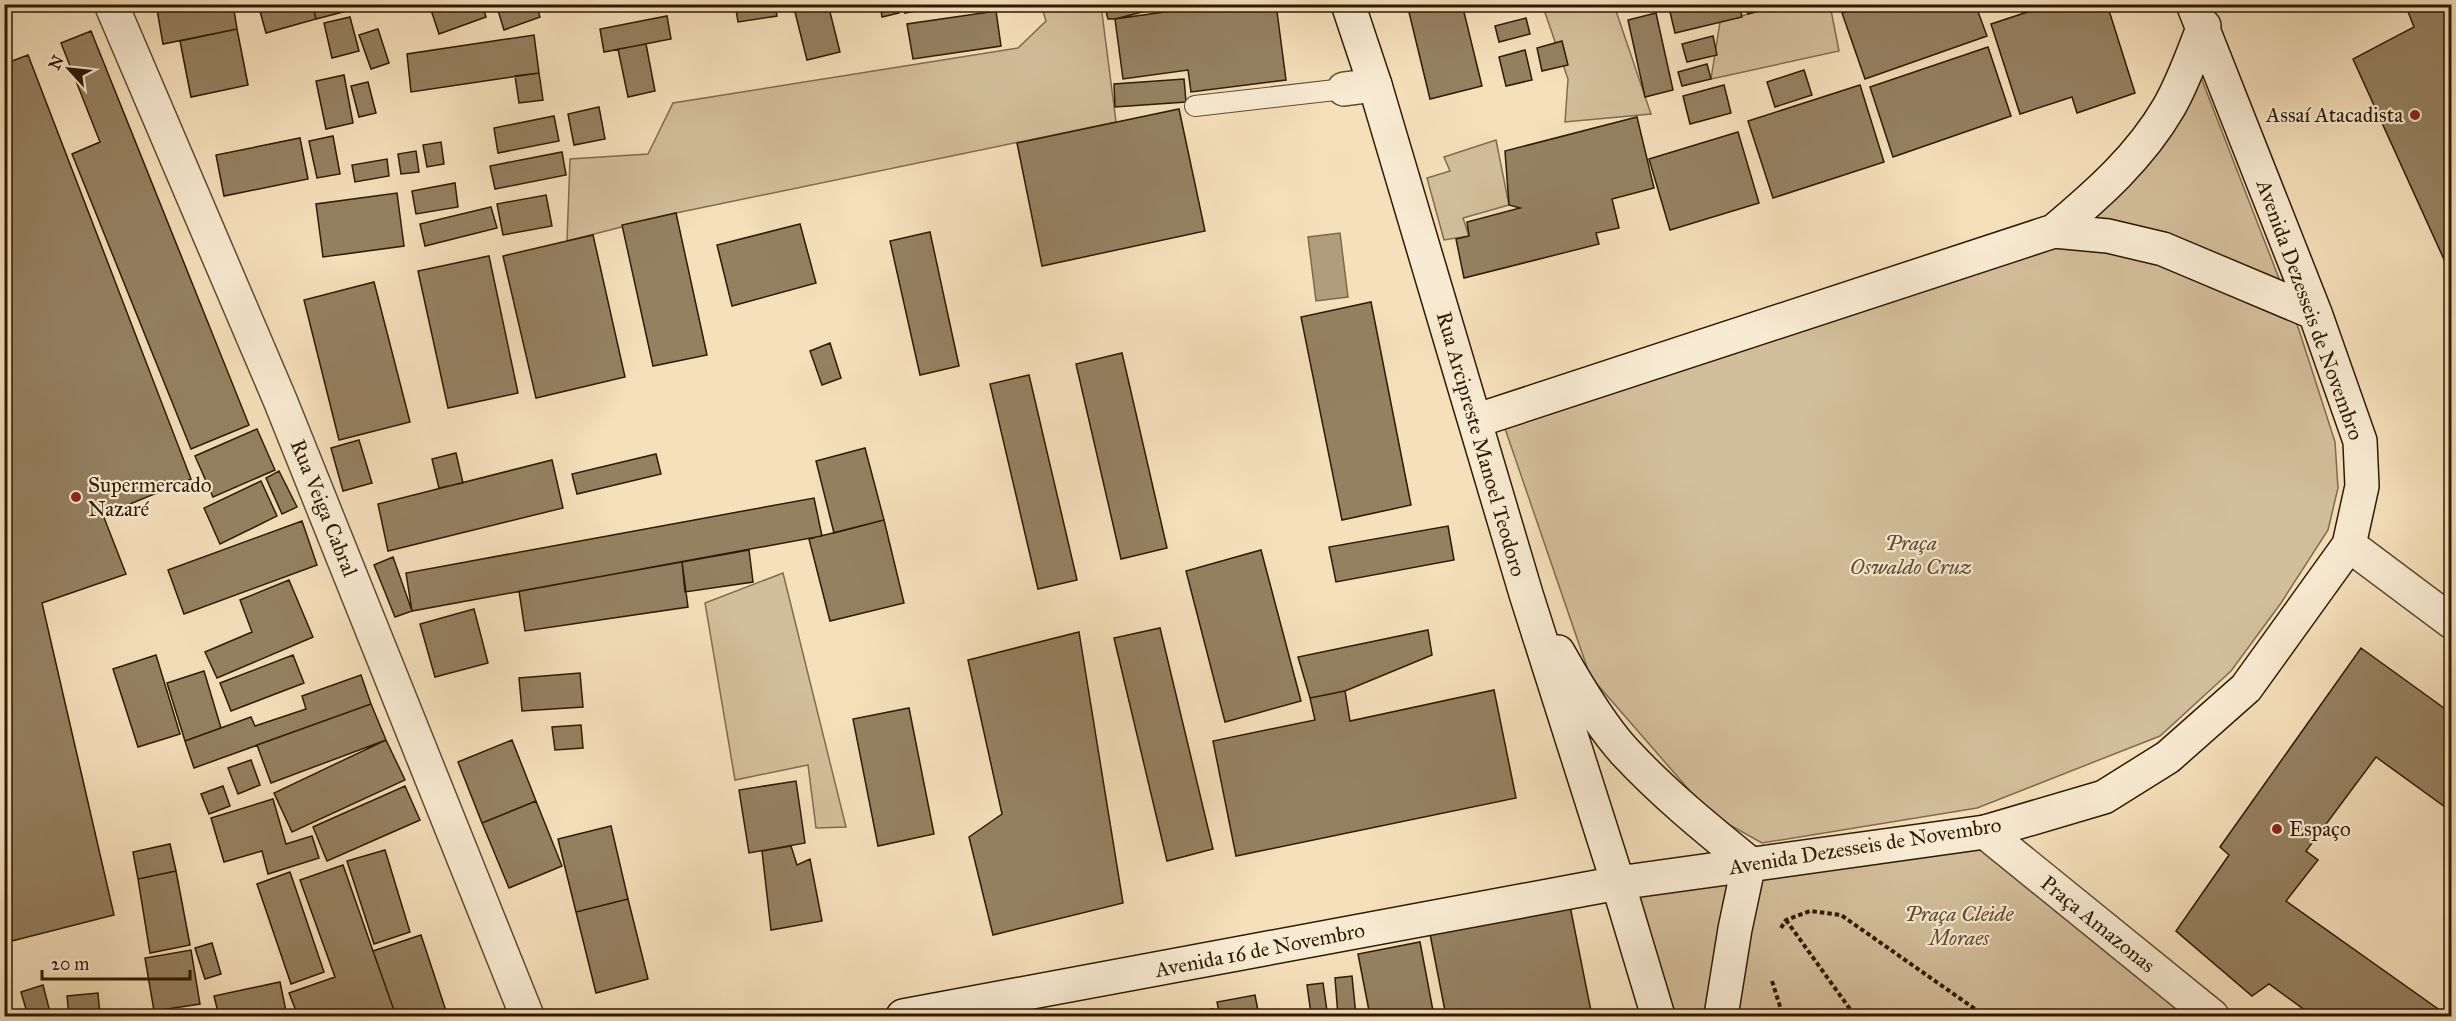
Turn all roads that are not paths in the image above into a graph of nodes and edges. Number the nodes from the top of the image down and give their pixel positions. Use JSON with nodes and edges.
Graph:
{"nodes":[{"id":1,"x":111,"y":4,"type":"edge"},
{"id":2,"x":1348,"y":4,"type":"edge"},
{"id":3,"x":2199,"y":15,"type":"edge"},
{"id":4,"x":1360,"y":87,"type":"junction"},
{"id":5,"x":1195,"y":106,"type":"dead end"},
{"id":6,"x":2054,"y":231,"type":"junction"},
{"id":7,"x":2315,"y":313,"type":"junction"},
{"id":8,"x":1475,"y":421,"type":"junction"},
{"id":9,"x":2349,"y":545,"type":"junction"},
{"id":10,"x":1526,"y":594,"type":"junction"},
{"id":11,"x":2451,"y":622,"type":"edge"},
{"id":12,"x":1985,"y":832,"type":"junction"},
{"id":13,"x":1749,"y":863,"type":"junction"},
{"id":14,"x":1618,"y":883,"type":"junction"},
{"id":15,"x":953,"y":1012,"type":"edge"},
{"id":16,"x":527,"y":1017,"type":"edge"},
{"id":17,"x":903,"y":1017,"type":"edge"},
{"id":18,"x":1658,"y":1017,"type":"edge"},
{"id":19,"x":1721,"y":1017,"type":"edge"},
{"id":20,"x":2212,"y":1017,"type":"edge"}],
"edges":[{"from":1,"to":16,"type":"main road","name":"Rua Veiga Cabral"},
{"from":2,"to":4,"type":"main road","name":"Rua Arcipreste Manoel Teodoro"},
{"from":3,"to":6,"type":"main road"},
{"from":3,"to":7,"type":"main road","name":"Avenida Dezesseis de Novembro"},
{"from":4,"to":5,"type":"lane"},
{"from":4,"to":8,"type":"main road","name":"Rua Arcipreste Manoel Teodoro"},
{"from":6,"to":7,"type":"main road"},
{"from":6,"to":8,"type":"main road"},
{"from":7,"to":9,"type":"main road","name":"Avenida Dezesseis de Novembro"},
{"from":8,"to":10,"type":"main road","name":"Rua Arcipreste Manoel Teodoro"},
{"from":9,"to":11,"type":"main road"},
{"from":9,"to":12,"type":"main road","name":"Avenida Dezesseis de Novembro"},
{"from":10,"to":13,"type":"main road"},
{"from":10,"to":14,"type":"main road","name":"Rua Arcipreste Manoel Teodoro"},
{"from":12,"to":13,"type":"main road","name":"Avenida Dezesseis de Novembro"},
{"from":12,"to":20,"type":"main road","name":"Praça Amazonas"},
{"from":13,"to":14,"type":"main road","name":"Avenida Dezesseis de Novembro"},
{"from":13,"to":19,"type":"main road"},
{"from":14,"to":15,"type":"main road","name":"Avenida 16 de Novembro"},
{"from":14,"to":18,"type":"main road","name":"Rua Arcipreste Manoel Teodoro"},
{"from":15,"to":17,"type":"main road","name":"Avenida 16 de Novembro"}]}
